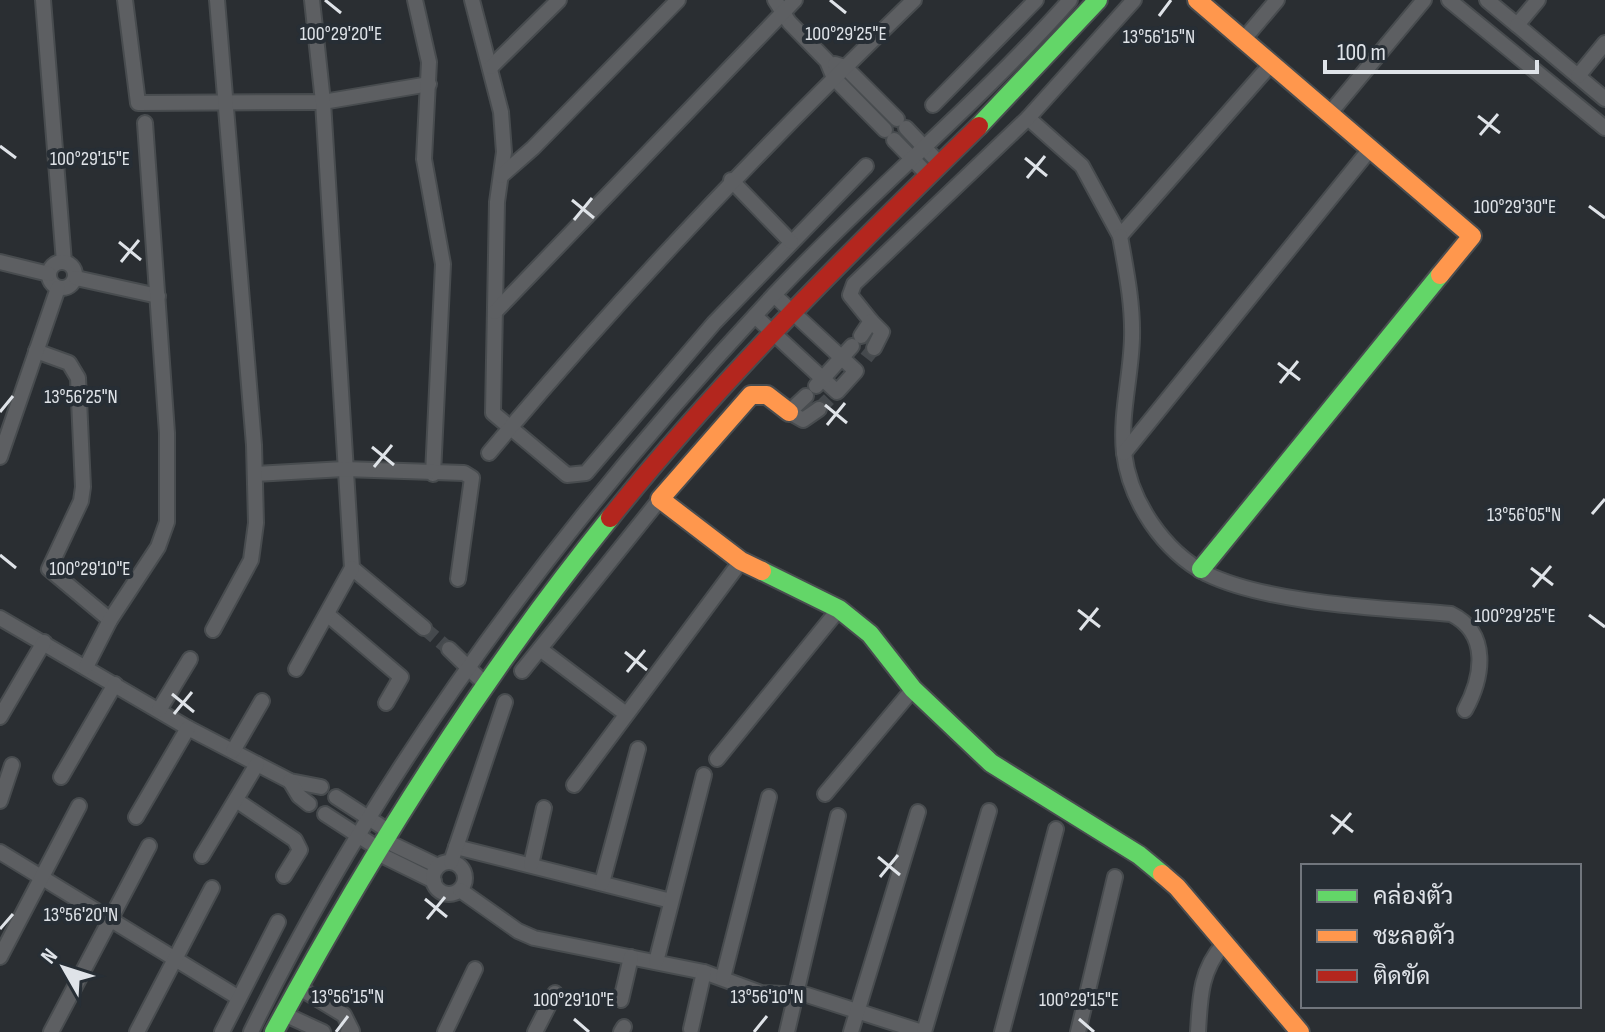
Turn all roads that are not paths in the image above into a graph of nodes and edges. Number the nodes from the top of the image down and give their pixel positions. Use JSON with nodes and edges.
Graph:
{"nodes":[{"id":1,"x":43,"y":0,"type":"edge"},
{"id":2,"x":125,"y":0,"type":"edge"},
{"id":3,"x":217,"y":0,"type":"edge"},
{"id":4,"x":312,"y":0,"type":"edge"},
{"id":5,"x":415,"y":0,"type":"edge"},
{"id":6,"x":472,"y":0,"type":"edge"},
{"id":7,"x":559,"y":0,"type":"edge"},
{"id":8,"x":678,"y":0,"type":"edge"},
{"id":9,"x":795,"y":0,"type":"edge"},
{"id":10,"x":914,"y":0,"type":"edge"},
{"id":11,"x":1036,"y":0,"type":"edge"},
{"id":12,"x":1070,"y":0,"type":"edge"},
{"id":13,"x":1098,"y":0,"type":"edge"},
{"id":14,"x":1134,"y":0,"type":"edge"},
{"id":15,"x":1197,"y":0,"type":"edge"},
{"id":16,"x":1277,"y":0,"type":"edge"},
{"id":17,"x":1424,"y":0,"type":"edge"},
{"id":18,"x":1449,"y":0,"type":"edge"},
{"id":19,"x":1487,"y":0,"type":"edge"},
{"id":20,"x":1538,"y":0,"type":"edge"},
{"id":21,"x":778,"y":6,"type":"edge"},
{"id":22,"x":1052,"y":20,"type":"junction"},
{"id":23,"x":1517,"y":25,"type":"junction"},
{"id":24,"x":1069,"y":34,"type":"junction"},
{"id":25,"x":1244,"y":39,"type":"junction"},
{"id":26,"x":1605,"y":43,"type":"edge"},
{"id":27,"x":1272,"y":63,"type":"junction"},
{"id":28,"x":491,"y":67,"type":"junction"},
{"id":29,"x":839,"y":72,"type":"junction"},
{"id":30,"x":1578,"y":76,"type":"junction"},
{"id":31,"x":429,"y":84,"type":"junction"},
{"id":32,"x":1605,"y":99,"type":"edge"},
{"id":33,"x":323,"y":102,"type":"junction"},
{"id":34,"x":228,"y":103,"type":"junction"},
{"id":35,"x":933,"y":105,"type":"dead end"},
{"id":36,"x":1330,"y":113,"type":"junction"},
{"id":37,"x":1028,"y":118,"type":"junction"},
{"id":38,"x":898,"y":119,"type":"junction"},
{"id":39,"x":145,"y":123,"type":"dead end"},
{"id":40,"x":1605,"y":128,"type":"edge"},
{"id":41,"x":886,"y":131,"type":"junction"},
{"id":42,"x":925,"y":146,"type":"junction"},
{"id":43,"x":1371,"y":148,"type":"junction"},
{"id":44,"x":912,"y":158,"type":"junction"},
{"id":45,"x":866,"y":166,"type":"dead end"},
{"id":46,"x":935,"y":170,"type":"junction"},
{"id":47,"x":501,"y":176,"type":"junction"},
{"id":48,"x":731,"y":180,"type":"junction"},
{"id":49,"x":1120,"y":236,"type":"junction"},
{"id":50,"x":791,"y":242,"type":"junction"},
{"id":51,"x":0,"y":262,"type":"edge"},
{"id":52,"x":64,"y":262,"type":"junction"},
{"id":53,"x":49,"y":274,"type":"junction"},
{"id":54,"x":76,"y":278,"type":"junction"},
{"id":55,"x":58,"y":288,"type":"junction"},
{"id":56,"x":774,"y":295,"type":"junction"},
{"id":57,"x":158,"y":296,"type":"junction"},
{"id":58,"x":791,"y":310,"type":"junction"},
{"id":59,"x":495,"y":312,"type":"junction"},
{"id":60,"x":755,"y":316,"type":"junction"},
{"id":61,"x":871,"y":321,"type":"junction"},
{"id":62,"x":772,"y":332,"type":"junction"},
{"id":63,"x":852,"y":346,"type":"junction"},
{"id":64,"x":36,"y":351,"type":"junction"},
{"id":65,"x":856,"y":371,"type":"junction"},
{"id":66,"x":815,"y":387,"type":"junction"},
{"id":67,"x":829,"y":400,"type":"junction"},
{"id":68,"x":789,"y":412,"type":"junction"},
{"id":69,"x":509,"y":429,"type":"junction"},
{"id":70,"x":489,"y":453,"type":"dead end"},
{"id":71,"x":1124,"y":453,"type":"junction"},
{"id":72,"x":0,"y":457,"type":"edge"},
{"id":73,"x":344,"y":469,"type":"junction"},
{"id":74,"x":255,"y":474,"type":"junction"},
{"id":75,"x":433,"y":474,"type":"junction"},
{"id":76,"x":660,"y":499,"type":"junction"},
{"id":77,"x":741,"y":561,"type":"junction"},
{"id":78,"x":352,"y":568,"type":"junction"},
{"id":79,"x":1201,"y":569,"type":"junction"},
{"id":80,"x":458,"y":579,"type":"dead end"},
{"id":81,"x":839,"y":609,"type":"junction"},
{"id":82,"x":328,"y":615,"type":"junction"},
{"id":83,"x":0,"y":618,"type":"edge"},
{"id":84,"x":110,"y":620,"type":"junction"},
{"id":85,"x":424,"y":628,"type":"tunnel mouth"},
{"id":86,"x":213,"y":630,"type":"dead end"},
{"id":87,"x":44,"y":642,"type":"junction"},
{"id":88,"x":449,"y":649,"type":"tunnel mouth"},
{"id":89,"x":540,"y":649,"type":"junction"},
{"id":90,"x":190,"y":659,"type":"dead end"},
{"id":91,"x":86,"y":667,"type":"junction"},
{"id":92,"x":296,"y":669,"type":"dead end"},
{"id":93,"x":522,"y":671,"type":"dead end"},
{"id":94,"x":477,"y":675,"type":"junction"},
{"id":95,"x":115,"y":684,"type":"junction"},
{"id":96,"x":913,"y":689,"type":"junction"},
{"id":97,"x":262,"y":701,"type":"dead end"},
{"id":98,"x":505,"y":702,"type":"dead end"},
{"id":99,"x":386,"y":703,"type":"dead end"},
{"id":100,"x":159,"y":710,"type":"junction"},
{"id":101,"x":1465,"y":710,"type":"dead end"},
{"id":102,"x":626,"y":714,"type":"junction"},
{"id":103,"x":0,"y":717,"type":"edge"},
{"id":104,"x":188,"y":728,"type":"junction"},
{"id":105,"x":638,"y":749,"type":"dead end"},
{"id":106,"x":233,"y":751,"type":"junction"},
{"id":107,"x":717,"y":759,"type":"dead end"},
{"id":108,"x":257,"y":764,"type":"junction"},
{"id":109,"x":12,"y":765,"type":"dead end"},
{"id":110,"x":704,"y":775,"type":"dead end"},
{"id":111,"x":61,"y":777,"type":"dead end"},
{"id":112,"x":290,"y":781,"type":"junction"},
{"id":113,"x":574,"y":785,"type":"dead end"},
{"id":114,"x":321,"y":787,"type":"dead end"},
{"id":115,"x":825,"y":794,"type":"dead end"},
{"id":116,"x":336,"y":797,"type":"dead end"},
{"id":117,"x":769,"y":797,"type":"dead end"},
{"id":118,"x":236,"y":800,"type":"junction"},
{"id":119,"x":0,"y":801,"type":"edge"},
{"id":120,"x":309,"y":804,"type":"dead end"},
{"id":121,"x":79,"y":806,"type":"dead end"},
{"id":122,"x":544,"y":808,"type":"dead end"},
{"id":123,"x":989,"y":811,"type":"dead end"},
{"id":124,"x":918,"y":812,"type":"dead end"},
{"id":125,"x":325,"y":814,"type":"dead end"},
{"id":126,"x":838,"y":816,"type":"dead end"},
{"id":127,"x":136,"y":817,"type":"dead end"},
{"id":128,"x":370,"y":818,"type":"junction"},
{"id":129,"x":1056,"y":829,"type":"dead end"},
{"id":130,"x":359,"y":837,"type":"junction"},
{"id":131,"x":382,"y":844,"type":"junction"},
{"id":132,"x":149,"y":846,"type":"dead end"},
{"id":133,"x":456,"y":847,"type":"junction"},
{"id":134,"x":0,"y":852,"type":"edge"},
{"id":135,"x":202,"y":856,"type":"dead end"},
{"id":136,"x":531,"y":865,"type":"junction"},
{"id":137,"x":441,"y":870,"type":"junction"},
{"id":138,"x":42,"y":876,"type":"junction"},
{"id":139,"x":284,"y":876,"type":"dead end"},
{"id":140,"x":1115,"y":877,"type":"dead end"},
{"id":141,"x":602,"y":883,"type":"junction"},
{"id":142,"x":212,"y":888,"type":"dead end"},
{"id":143,"x":460,"y":890,"type":"junction"},
{"id":144,"x":671,"y":901,"type":"junction"},
{"id":145,"x":111,"y":919,"type":"junction"},
{"id":146,"x":278,"y":922,"type":"dead end"},
{"id":147,"x":1223,"y":945,"type":"junction"},
{"id":148,"x":0,"y":957,"type":"edge"},
{"id":149,"x":631,"y":957,"type":"junction"},
{"id":150,"x":175,"y":958,"type":"junction"},
{"id":151,"x":656,"y":962,"type":"junction"},
{"id":152,"x":475,"y":969,"type":"dead end"},
{"id":153,"x":704,"y":972,"type":"junction"},
{"id":154,"x":723,"y":978,"type":"junction"},
{"id":155,"x":298,"y":987,"type":"junction"},
{"id":156,"x":555,"y":993,"type":"dead end"},
{"id":157,"x":796,"y":995,"type":"junction"},
{"id":158,"x":239,"y":998,"type":"junction"},
{"id":159,"x":621,"y":1000,"type":"dead end"},
{"id":160,"x":857,"y":1012,"type":"junction"},
{"id":161,"x":284,"y":1014,"type":"junction"},
{"id":162,"x":691,"y":1029,"type":"dead end"},
{"id":163,"x":51,"y":1032,"type":"edge"},
{"id":164,"x":137,"y":1032,"type":"edge"},
{"id":165,"x":222,"y":1032,"type":"edge"},
{"id":166,"x":251,"y":1032,"type":"edge"},
{"id":167,"x":274,"y":1032,"type":"edge"},
{"id":168,"x":323,"y":1032,"type":"edge"},
{"id":169,"x":351,"y":1032,"type":"edge"},
{"id":170,"x":445,"y":1032,"type":"edge"},
{"id":171,"x":535,"y":1032,"type":"edge"},
{"id":172,"x":787,"y":1032,"type":"edge"},
{"id":173,"x":851,"y":1032,"type":"edge"},
{"id":174,"x":923,"y":1032,"type":"edge"},
{"id":175,"x":1002,"y":1032,"type":"edge"},
{"id":176,"x":1078,"y":1032,"type":"edge"},
{"id":177,"x":1198,"y":1032,"type":"edge"},
{"id":178,"x":1300,"y":1032,"type":"edge"}],
"edges":[{"from":1,"to":52,"type":"street"},
{"from":2,"to":34,"type":"street"},
{"from":3,"to":34,"type":"street"},
{"from":4,"to":33,"type":"street"},
{"from":5,"to":31,"type":"street"},
{"from":6,"to":28,"type":"street"},
{"from":7,"to":28,"type":"street"},
{"from":8,"to":47,"type":"street"},
{"from":9,"to":21,"type":"street"},
{"from":10,"to":29,"type":"street"},
{"from":11,"to":35,"type":"street"},
{"from":12,"to":22,"type":"street"},
{"from":13,"to":24,"type":"street"},
{"from":14,"to":37,"type":"street"},
{"from":15,"to":25,"type":"street"},
{"from":16,"to":25,"type":"street"},
{"from":17,"to":36,"type":"street"},
{"from":18,"to":40,"type":"street"},
{"from":19,"to":23,"type":"street"},
{"from":20,"to":23,"type":"street"},
{"from":21,"to":29,"type":"street"},
{"from":21,"to":59,"type":"street"},
{"from":22,"to":24,"type":"street"},
{"from":22,"to":42,"type":"street"},
{"from":23,"to":30,"type":"street"},
{"from":24,"to":46,"type":"street"},
{"from":25,"to":27,"type":"street"},
{"from":26,"to":30,"type":"street"},
{"from":27,"to":36,"type":"street"},
{"from":27,"to":49,"type":"street"},
{"from":28,"to":47,"type":"street"},
{"from":29,"to":38,"type":"street"},
{"from":29,"to":41,"type":"street"},
{"from":29,"to":48,"type":"street"},
{"from":30,"to":32,"type":"street"},
{"from":31,"to":33,"type":"street"},
{"from":31,"to":75,"type":"street"},
{"from":33,"to":34,"type":"street"},
{"from":33,"to":73,"type":"street"},
{"from":34,"to":74,"type":"street"},
{"from":36,"to":43,"type":"street"},
{"from":37,"to":49,"type":"street"},
{"from":37,"to":61,"type":"street"},
{"from":38,"to":41,"type":"street"},
{"from":38,"to":42,"type":"street"},
{"from":39,"to":57,"type":"street"},
{"from":41,"to":44,"type":"street"},
{"from":42,"to":44,"type":"street"},
{"from":42,"to":46,"type":"street"},
{"from":43,"to":71,"type":"street"},
{"from":43,"to":79,"type":"street"},
{"from":44,"to":46,"type":"street"},
{"from":44,"to":56,"type":"street"},
{"from":45,"to":50,"type":"street"},
{"from":46,"to":58,"type":"street"},
{"from":47,"to":59,"type":"street"},
{"from":48,"to":50,"type":"street"},
{"from":48,"to":69,"type":"street"},
{"from":49,"to":71,"type":"street"},
{"from":50,"to":69,"type":"street"},
{"from":51,"to":53,"type":"street"},
{"from":52,"to":53,"type":"street"},
{"from":52,"to":54,"type":"street"},
{"from":53,"to":55,"type":"street"},
{"from":54,"to":55,"type":"street"},
{"from":54,"to":57,"type":"street"},
{"from":55,"to":64,"type":"street"},
{"from":56,"to":58,"type":"street"},
{"from":56,"to":60,"type":"street"},
{"from":57,"to":84,"type":"street"},
{"from":58,"to":62,"type":"street"},
{"from":58,"to":63,"type":"street"},
{"from":59,"to":69,"type":"street"},
{"from":60,"to":62,"type":"street"},
{"from":60,"to":94,"type":"street"},
{"from":61,"to":63,"type":"street"},
{"from":61,"to":65,"type":"street"},
{"from":62,"to":66,"type":"street"},
{"from":62,"to":94,"type":"street"},
{"from":63,"to":65,"type":"street"},
{"from":63,"to":66,"type":"street"},
{"from":64,"to":72,"type":"street"},
{"from":64,"to":84,"type":"street"},
{"from":65,"to":67,"type":"street"},
{"from":66,"to":67,"type":"street"},
{"from":66,"to":68,"type":"street"},
{"from":67,"to":68,"type":"street"},
{"from":68,"to":76,"type":"street"},
{"from":69,"to":70,"type":"street"},
{"from":71,"to":79,"type":"street"},
{"from":73,"to":74,"type":"street"},
{"from":73,"to":75,"type":"street"},
{"from":73,"to":78,"type":"street"},
{"from":74,"to":86,"type":"street"},
{"from":75,"to":80,"type":"street"},
{"from":76,"to":77,"type":"street"},
{"from":76,"to":89,"type":"street"},
{"from":77,"to":81,"type":"street"},
{"from":77,"to":102,"type":"street"},
{"from":78,"to":82,"type":"street"},
{"from":78,"to":85,"type":"street"},
{"from":79,"to":101,"type":"street"},
{"from":81,"to":96,"type":"street"},
{"from":81,"to":107,"type":"street"},
{"from":82,"to":92,"type":"street"},
{"from":82,"to":99,"type":"street"},
{"from":83,"to":87,"type":"street"},
{"from":84,"to":91,"type":"street"},
{"from":87,"to":91,"type":"street"},
{"from":87,"to":103,"type":"street"},
{"from":88,"to":94,"type":"street"},
{"from":89,"to":93,"type":"street"},
{"from":89,"to":102,"type":"street"},
{"from":90,"to":100,"type":"street"},
{"from":91,"to":95,"type":"street"},
{"from":94,"to":128,"type":"street"},
{"from":94,"to":131,"type":"street"},
{"from":95,"to":100,"type":"street"},
{"from":95,"to":111,"type":"street"},
{"from":96,"to":115,"type":"street"},
{"from":96,"to":147,"type":"street"},
{"from":97,"to":106,"type":"street"},
{"from":98,"to":133,"type":"street"},
{"from":100,"to":104,"type":"street"},
{"from":102,"to":113,"type":"street"},
{"from":104,"to":106,"type":"street"},
{"from":104,"to":127,"type":"street"},
{"from":105,"to":141,"type":"street"},
{"from":106,"to":108,"type":"street"},
{"from":108,"to":112,"type":"street"},
{"from":108,"to":118,"type":"street"},
{"from":109,"to":119,"type":"street"},
{"from":110,"to":144,"type":"street"},
{"from":112,"to":114,"type":"street"},
{"from":112,"to":120,"type":"street"},
{"from":116,"to":128,"type":"street"},
{"from":117,"to":154,"type":"street"},
{"from":118,"to":135,"type":"street"},
{"from":118,"to":139,"type":"street"},
{"from":121,"to":138,"type":"street"},
{"from":122,"to":136,"type":"street"},
{"from":123,"to":174,"type":"street"},
{"from":124,"to":160,"type":"street"},
{"from":125,"to":130,"type":"street"},
{"from":126,"to":157,"type":"street"},
{"from":128,"to":130,"type":"street"},
{"from":128,"to":131,"type":"street"},
{"from":129,"to":175,"type":"street"},
{"from":130,"to":131,"type":"street"},
{"from":130,"to":166,"type":"street"},
{"from":131,"to":137,"type":"street"},
{"from":131,"to":155,"type":"street"},
{"from":132,"to":145,"type":"street"},
{"from":133,"to":136,"type":"street"},
{"from":133,"to":137,"type":"street"},
{"from":134,"to":138,"type":"street"},
{"from":136,"to":141,"type":"street"},
{"from":137,"to":143,"type":"street"},
{"from":137,"to":143,"type":"street"},
{"from":138,"to":145,"type":"street"},
{"from":138,"to":148,"type":"street"},
{"from":140,"to":176,"type":"street"},
{"from":141,"to":144,"type":"street"},
{"from":142,"to":150,"type":"street"},
{"from":143,"to":149,"type":"street"},
{"from":144,"to":151,"type":"street"},
{"from":145,"to":150,"type":"street"},
{"from":145,"to":163,"type":"street"},
{"from":146,"to":158,"type":"street"},
{"from":147,"to":177,"type":"street"},
{"from":147,"to":178,"type":"street"},
{"from":149,"to":151,"type":"street"},
{"from":149,"to":159,"type":"street"},
{"from":150,"to":158,"type":"street"},
{"from":150,"to":164,"type":"street"},
{"from":151,"to":153,"type":"street"},
{"from":152,"to":170,"type":"street"},
{"from":153,"to":154,"type":"street"},
{"from":153,"to":162,"type":"street"},
{"from":154,"to":157,"type":"street"},
{"from":155,"to":161,"type":"street"},
{"from":155,"to":169,"type":"street"},
{"from":156,"to":171,"type":"street"},
{"from":157,"to":160,"type":"street"},
{"from":157,"to":172,"type":"street"},
{"from":158,"to":165,"type":"street"},
{"from":160,"to":173,"type":"street"},
{"from":160,"to":174,"type":"street"},
{"from":161,"to":167,"type":"street"},
{"from":161,"to":168,"type":"street"}]}
